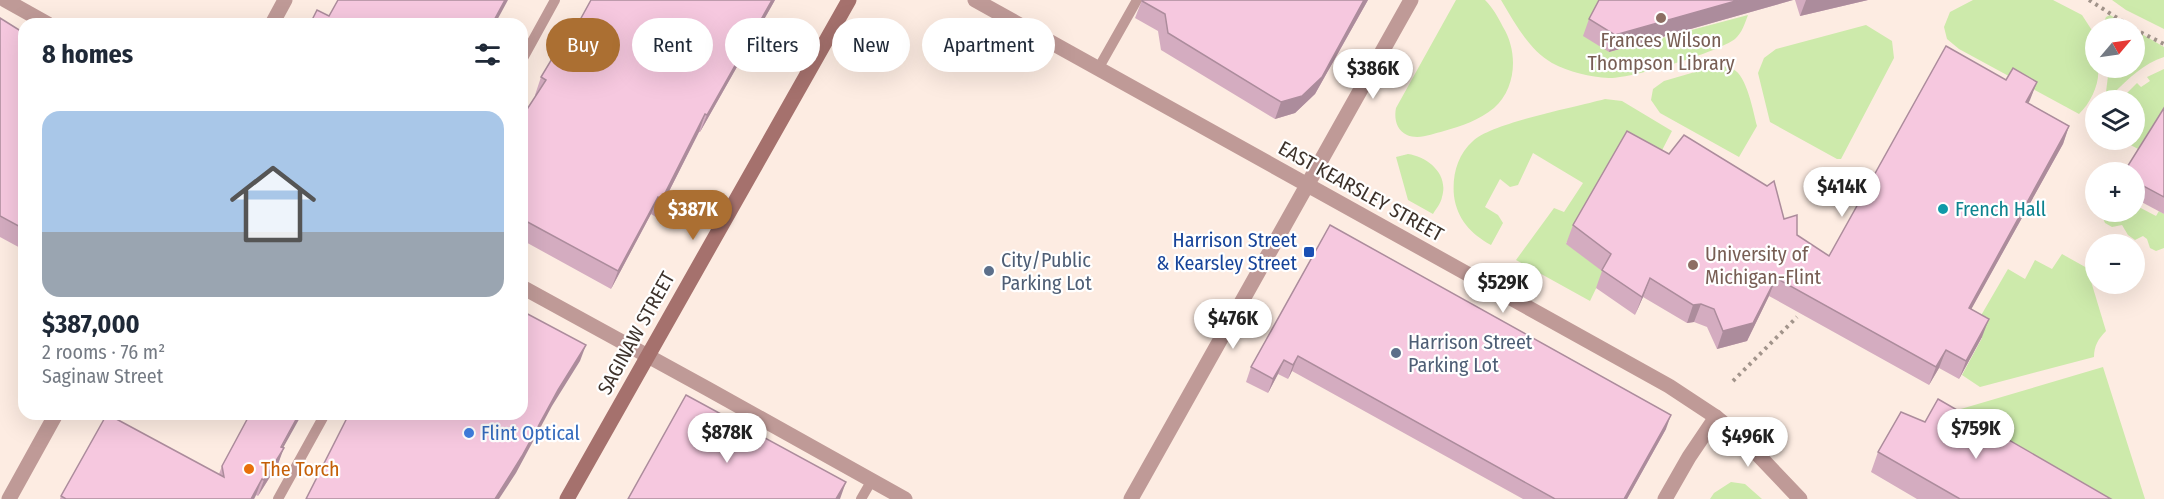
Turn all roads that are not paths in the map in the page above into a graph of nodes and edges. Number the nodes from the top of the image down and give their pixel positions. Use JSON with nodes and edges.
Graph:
{"nodes":[{"id":1,"x":5,"y":0,"type":"edge"},
{"id":2,"x":285,"y":0,"type":"edge"},
{"id":3,"x":555,"y":0,"type":"edge"},
{"id":4,"x":849,"y":0,"type":"edge"},
{"id":5,"x":975,"y":0,"type":"edge"},
{"id":6,"x":1137,"y":0,"type":"edge"},
{"id":7,"x":1411,"y":0,"type":"edge"},
{"id":8,"x":37,"y":18,"type":"edge"},
{"id":9,"x":275,"y":18,"type":"edge"},
{"id":10,"x":528,"y":49,"type":"edge"},
{"id":11,"x":1098,"y":69,"type":"junction"},
{"id":12,"x":1307,"y":184,"type":"junction"},
{"id":13,"x":528,"y":291,"type":"edge"},
{"id":14,"x":647,"y":356,"type":"junction"},
{"id":15,"x":1716,"y":417,"type":"junction"},
{"id":16,"x":53,"y":420,"type":"edge"},
{"id":17,"x":322,"y":420,"type":"edge"},
{"id":18,"x":872,"y":480,"type":"junction"},
{"id":19,"x":9,"y":499,"type":"edge"},
{"id":20,"x":278,"y":499,"type":"edge"},
{"id":21,"x":567,"y":499,"type":"edge"},
{"id":22,"x":861,"y":499,"type":"edge"},
{"id":23,"x":905,"y":499,"type":"edge"},
{"id":24,"x":1131,"y":499,"type":"edge"},
{"id":25,"x":1665,"y":499,"type":"edge"},
{"id":26,"x":1800,"y":499,"type":"edge"}],
"edges":[{"from":1,"to":8,"type":"street"},
{"from":2,"to":9,"type":"street"},
{"from":3,"to":10,"type":"lane"},
{"from":4,"to":14,"type":"main road","name":"SAGINAW STREET"},
{"from":5,"to":11,"type":"street","name":"EAST KEARSLEY STREET"},
{"from":6,"to":11,"type":"lane"},
{"from":7,"to":12,"type":"street"},
{"from":11,"to":12,"type":"street","name":"EAST KEARSLEY STREET"},
{"from":12,"to":15,"type":"street","name":"EAST KEARSLEY STREET"},
{"from":12,"to":24,"type":"street"},
{"from":13,"to":14,"type":"street"},
{"from":14,"to":18,"type":"street"},
{"from":14,"to":21,"type":"main road","name":"SAGINAW STREET"},
{"from":15,"to":25,"type":"street"},
{"from":15,"to":26,"type":"street","name":"EAST KEARSLEY STREET"},
{"from":16,"to":19,"type":"street"},
{"from":17,"to":20,"type":"lane"},
{"from":18,"to":22,"type":"lane"},
{"from":18,"to":23,"type":"street"}]}
